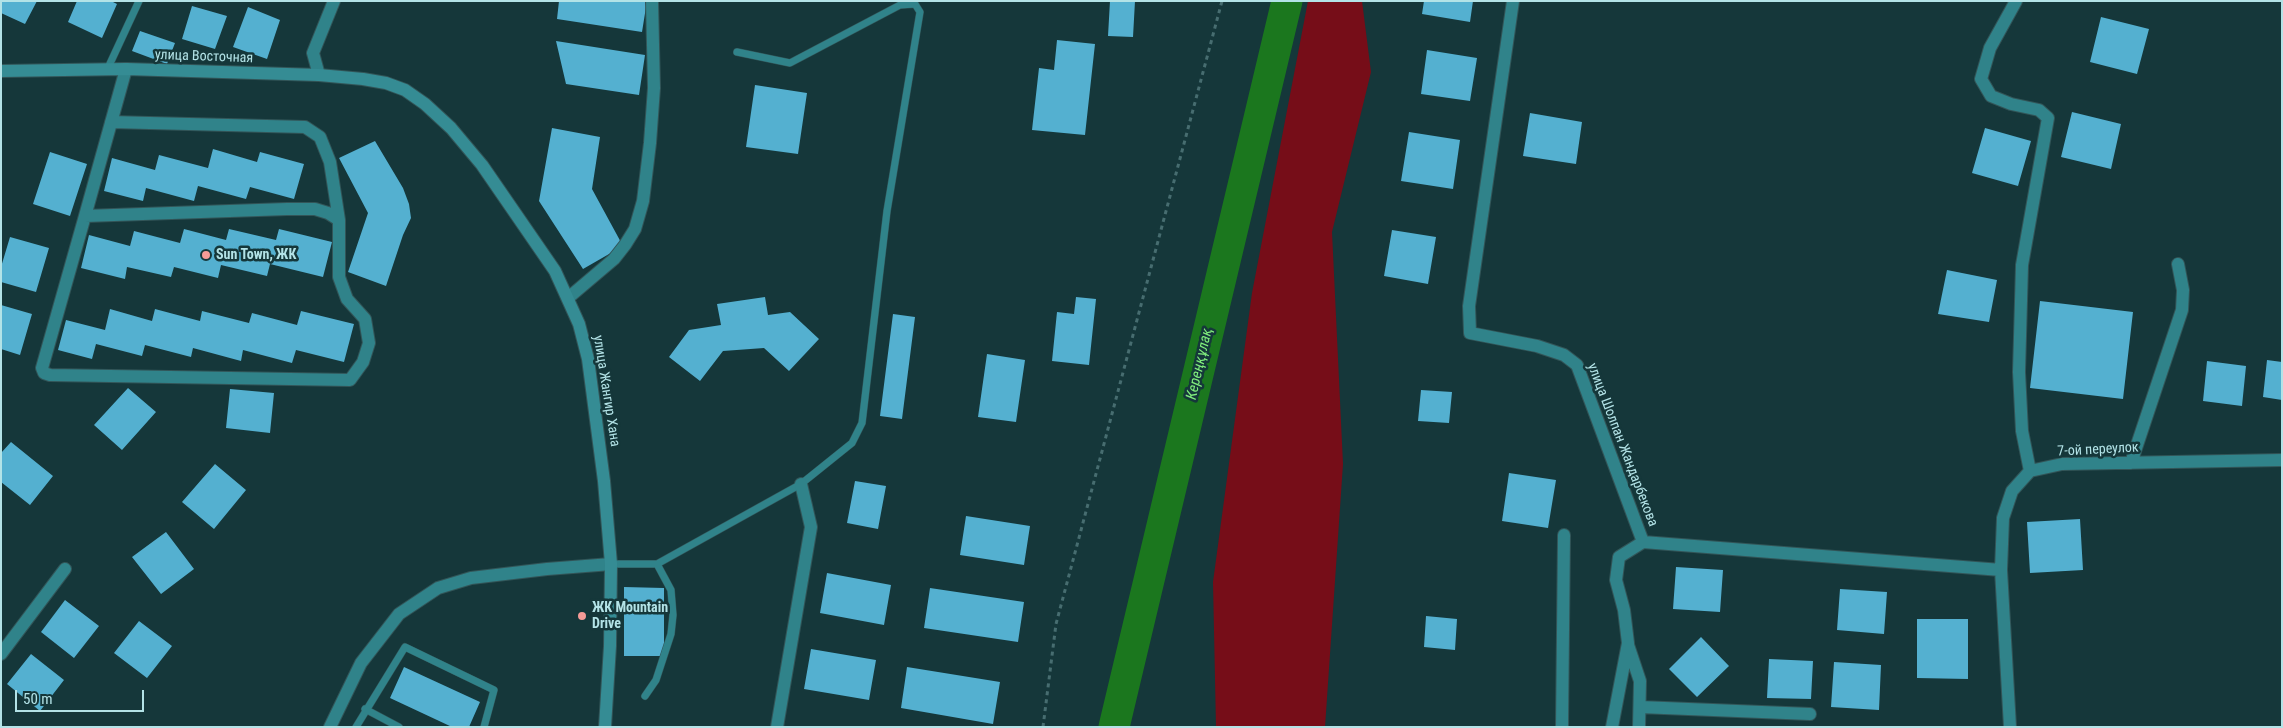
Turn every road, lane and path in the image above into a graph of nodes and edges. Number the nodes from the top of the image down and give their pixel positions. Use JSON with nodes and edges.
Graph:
{"nodes":[{"id":1,"x":139,"y":1,"type":"edge"},
{"id":2,"x":334,"y":1,"type":"edge"},
{"id":3,"x":652,"y":1,"type":"edge"},
{"id":4,"x":1222,"y":1,"type":"edge"},
{"id":5,"x":1513,"y":1,"type":"edge"},
{"id":6,"x":2016,"y":1,"type":"edge"},
{"id":7,"x":737,"y":52,"type":"dead end"},
{"id":8,"x":126,"y":69,"type":"junction"},
{"id":9,"x":107,"y":70,"type":"junction"},
{"id":10,"x":1,"y":71,"type":"edge"},
{"id":11,"x":319,"y":75,"type":"junction"},
{"id":12,"x":405,"y":90,"type":"joint"},
{"id":13,"x":111,"y":122,"type":"junction"},
{"id":14,"x":85,"y":216,"type":"junction"},
{"id":15,"x":339,"y":220,"type":"junction"},
{"id":16,"x":2178,"y":264,"type":"dead end"},
{"id":17,"x":568,"y":298,"type":"junction"},
{"id":18,"x":2282,"y":460,"type":"edge"},
{"id":19,"x":2131,"y":463,"type":"junction"},
{"id":20,"x":2030,"y":471,"type":"junction"},
{"id":21,"x":801,"y":484,"type":"junction"},
{"id":22,"x":1564,"y":535,"type":"dead end"},
{"id":23,"x":1643,"y":542,"type":"junction"},
{"id":24,"x":611,"y":564,"type":"junction"},
{"id":25,"x":657,"y":564,"type":"junction"},
{"id":26,"x":65,"y":568,"type":"dead end"},
{"id":27,"x":2001,"y":570,"type":"junction"},
{"id":28,"x":1628,"y":643,"type":"junction"},
{"id":29,"x":1,"y":654,"type":"edge"},
{"id":30,"x":645,"y":696,"type":"dead end"},
{"id":31,"x":1640,"y":707,"type":"junction"},
{"id":32,"x":365,"y":709,"type":"junction"},
{"id":33,"x":1810,"y":714,"type":"dead end"},
{"id":34,"x":330,"y":727,"type":"edge"},
{"id":35,"x":356,"y":727,"type":"edge"},
{"id":36,"x":399,"y":727,"type":"edge"},
{"id":37,"x":484,"y":727,"type":"edge"},
{"id":38,"x":605,"y":727,"type":"edge"},
{"id":39,"x":777,"y":727,"type":"edge"},
{"id":40,"x":1043,"y":727,"type":"edge"},
{"id":41,"x":1562,"y":727,"type":"edge"},
{"id":42,"x":1612,"y":727,"type":"edge"},
{"id":43,"x":1640,"y":727,"type":"edge"},
{"id":44,"x":2010,"y":727,"type":"edge"}],
"edges":[{"from":1,"to":9,"type":"lane"},
{"from":2,"to":11,"type":"street"},
{"from":3,"to":17,"type":"street"},
{"from":4,"to":40,"type":"path"},
{"from":5,"to":23,"type":"street","name":"улица Шолпан Жандарбекова"},
{"from":6,"to":20,"type":"street"},
{"from":7,"to":21,"type":"lane"},
{"from":8,"to":9,"type":"street","name":"улица Восточная"},
{"from":8,"to":11,"type":"street","name":"улица Восточная"},
{"from":8,"to":13,"type":"street"},
{"from":9,"to":10,"type":"street","name":"улица Восточная"},
{"from":11,"to":12,"type":"street","name":"улица Восточная"},
{"from":12,"to":17,"type":"street","name":"улица Жангир Хана"},
{"from":13,"to":14,"type":"street"},
{"from":13,"to":15,"type":"street"},
{"from":14,"to":15,"type":"street"},
{"from":14,"to":15,"type":"street"},
{"from":16,"to":19,"type":"street"},
{"from":17,"to":24,"type":"street","name":"улица Жангир Хана"},
{"from":18,"to":19,"type":"street","name":"7-ой переулок"},
{"from":19,"to":20,"type":"street","name":"7-ой переулок"},
{"from":20,"to":27,"type":"street"},
{"from":21,"to":25,"type":"lane"},
{"from":21,"to":39,"type":"street"},
{"from":22,"to":41,"type":"street"},
{"from":23,"to":27,"type":"street"},
{"from":23,"to":28,"type":"street","name":"улица Шолпан Жандарбекова"},
{"from":24,"to":25,"type":"lane"},
{"from":24,"to":34,"type":"street"},
{"from":24,"to":38,"type":"street","name":"улица Жангир Хана"},
{"from":25,"to":30,"type":"lane"},
{"from":26,"to":29,"type":"street"},
{"from":27,"to":44,"type":"street"},
{"from":28,"to":31,"type":"street"},
{"from":28,"to":42,"type":"street","name":"улица Шолпан Жандарбекова"},
{"from":31,"to":33,"type":"street"},
{"from":31,"to":43,"type":"street"},
{"from":32,"to":35,"type":"lane"},
{"from":32,"to":36,"type":"lane"},
{"from":32,"to":37,"type":"lane"}]}
